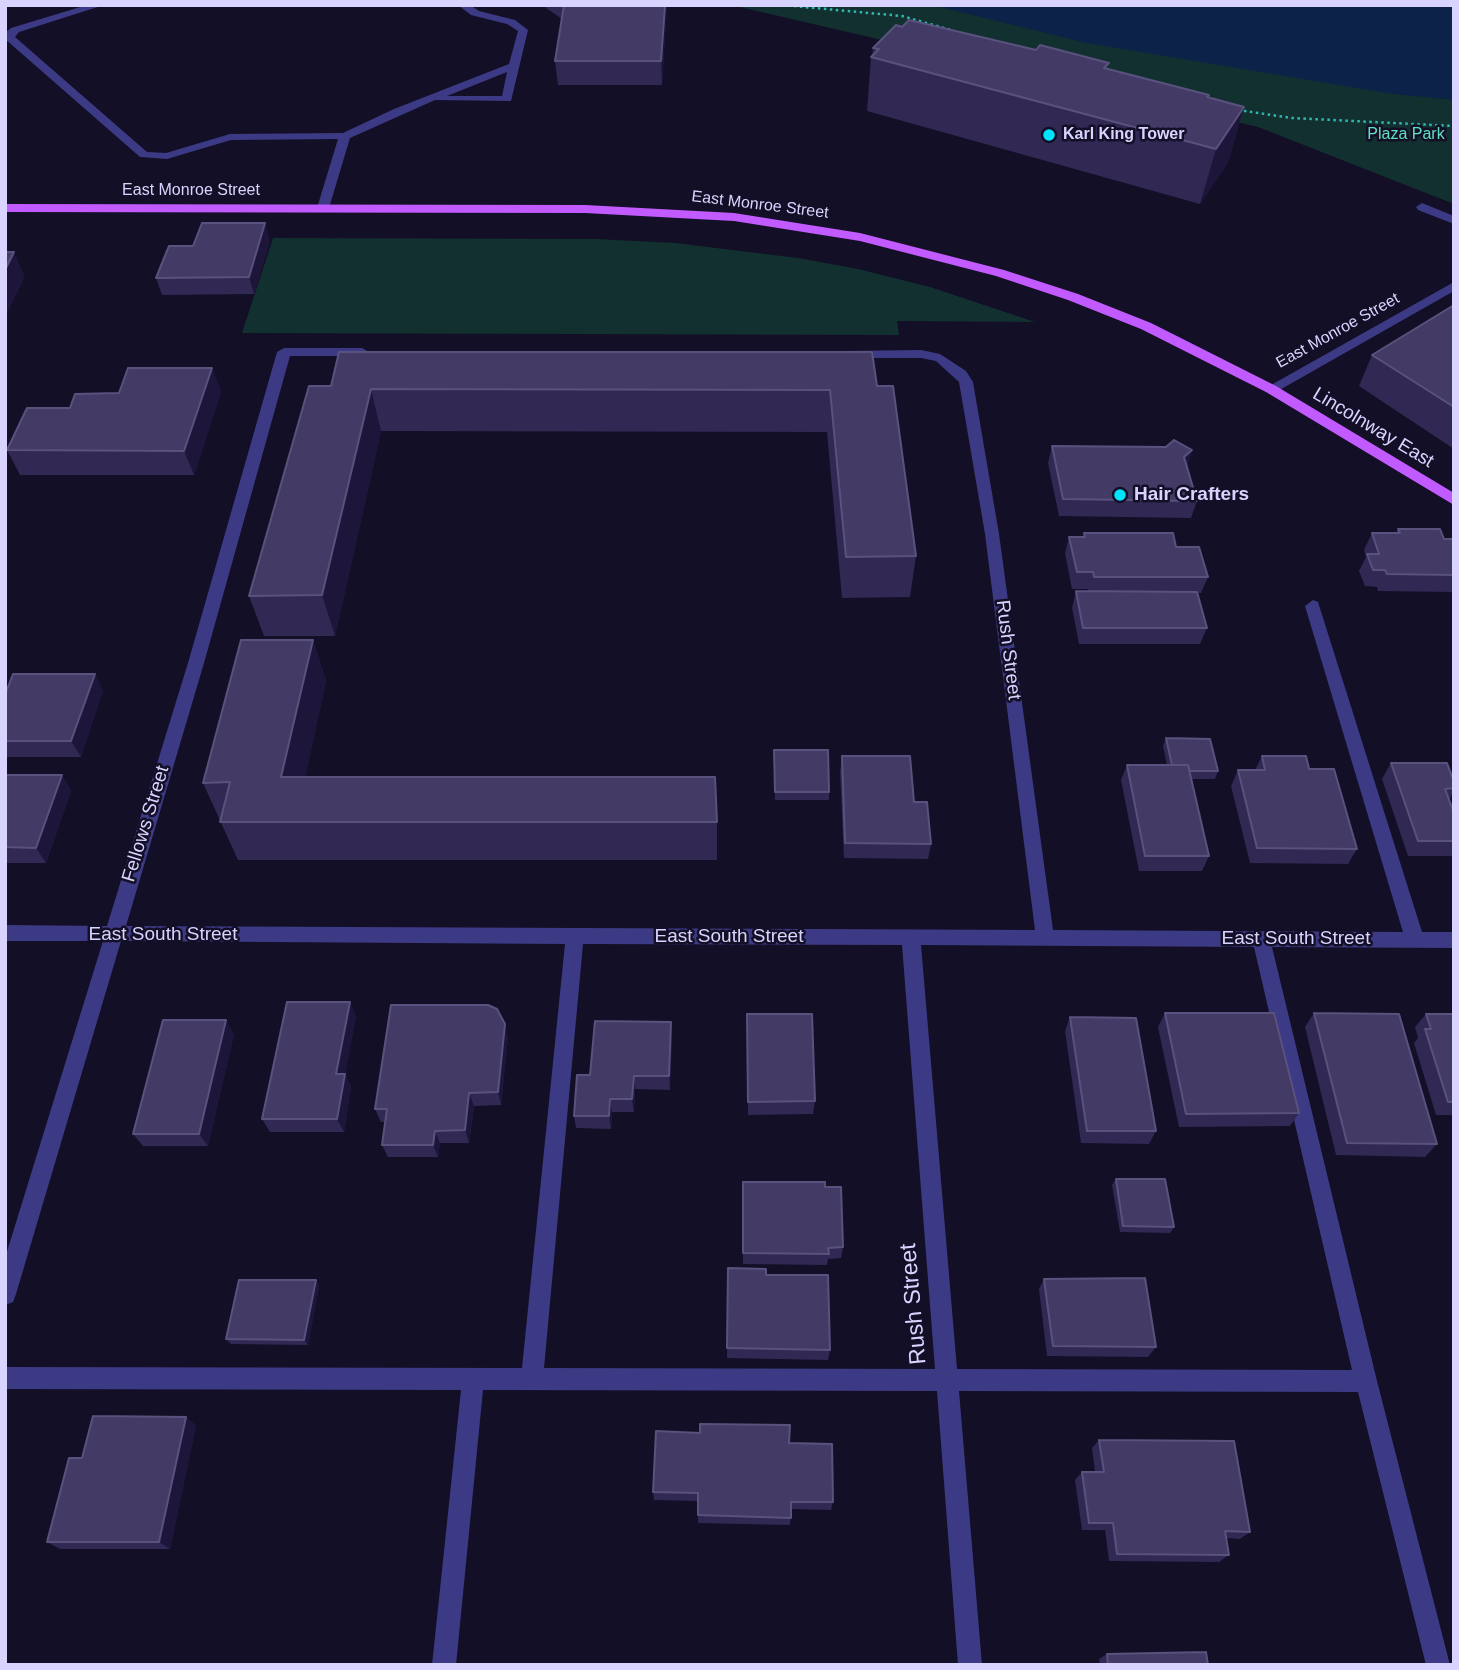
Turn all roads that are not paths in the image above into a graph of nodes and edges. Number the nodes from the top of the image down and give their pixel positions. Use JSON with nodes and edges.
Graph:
{"nodes":[{"id":1,"x":99,"y":5,"type":"edge"},
{"id":2,"x":463,"y":5,"type":"edge"},
{"id":3,"x":514,"y":66,"type":"junction"},
{"id":4,"x":430,"y":99,"type":"junction"},
{"id":5,"x":345,"y":136,"type":"junction"},
{"id":6,"x":1422,"y":207,"type":"dead end"},
{"id":7,"x":5,"y":208,"type":"edge"},
{"id":8,"x":323,"y":208,"type":"junction"},
{"id":9,"x":1454,"y":220,"type":"edge"},
{"id":10,"x":1454,"y":286,"type":"edge"},
{"id":11,"x":381,"y":352,"type":"edge"},
{"id":12,"x":838,"y":354,"type":"edge"},
{"id":13,"x":1271,"y":389,"type":"junction"},
{"id":14,"x":1454,"y":500,"type":"edge"},
{"id":15,"x":1313,"y":606,"type":"dead end"},
{"id":16,"x":5,"y":933,"type":"edge"},
{"id":17,"x":112,"y":935,"type":"junction"},
{"id":18,"x":575,"y":936,"type":"junction"},
{"id":19,"x":911,"y":938,"type":"junction"},
{"id":20,"x":1045,"y":938,"type":"junction"},
{"id":21,"x":1261,"y":939,"type":"junction"},
{"id":22,"x":1415,"y":940,"type":"junction"},
{"id":23,"x":1454,"y":940,"type":"edge"},
{"id":24,"x":12,"y":1248,"type":"edge"},
{"id":25,"x":5,"y":1294,"type":"edge"},
{"id":26,"x":5,"y":1378,"type":"edge"},
{"id":27,"x":473,"y":1378,"type":"junction"},
{"id":28,"x":532,"y":1378,"type":"junction"},
{"id":29,"x":947,"y":1379,"type":"junction"},
{"id":30,"x":1366,"y":1381,"type":"junction"},
{"id":31,"x":444,"y":1665,"type":"edge"},
{"id":32,"x":970,"y":1665,"type":"edge"},
{"id":33,"x":1438,"y":1665,"type":"edge"}],
"edges":[{"from":1,"to":5,"type":"street"},
{"from":2,"to":3,"type":"street"},
{"from":3,"to":4,"type":"street"},
{"from":3,"to":4,"type":"street"},
{"from":4,"to":5,"type":"street"},
{"from":5,"to":8,"type":"street"},
{"from":6,"to":9,"type":"street"},
{"from":7,"to":8,"type":"main road","name":"East Monroe Street"},
{"from":8,"to":13,"type":"main road","name":"East Monroe Street"},
{"from":10,"to":13,"type":"street","name":"East Monroe Street"},
{"from":11,"to":17,"type":"street","name":"Fellows Street"},
{"from":12,"to":20,"type":"street","name":"Rush Street"},
{"from":13,"to":14,"type":"main road","name":"Lincolnway East"},
{"from":15,"to":22,"type":"street"},
{"from":16,"to":17,"type":"street","name":"East South Street"},
{"from":17,"to":18,"type":"street","name":"East South Street"},
{"from":17,"to":24,"type":"street","name":"Fellows Street"},
{"from":18,"to":19,"type":"street","name":"East South Street"},
{"from":18,"to":28,"type":"street"},
{"from":19,"to":20,"type":"street","name":"East South Street"},
{"from":19,"to":29,"type":"street","name":"Rush Street"},
{"from":20,"to":21,"type":"street","name":"East South Street"},
{"from":21,"to":22,"type":"street","name":"East South Street"},
{"from":21,"to":30,"type":"street"},
{"from":22,"to":23,"type":"street","name":"East South Street"},
{"from":24,"to":25,"type":"street","name":"Fellows Street"},
{"from":26,"to":27,"type":"street"},
{"from":27,"to":28,"type":"street"},
{"from":27,"to":31,"type":"street"},
{"from":28,"to":29,"type":"street"},
{"from":29,"to":30,"type":"street"},
{"from":29,"to":32,"type":"street","name":"Rush Street"},
{"from":30,"to":33,"type":"street"}]}
